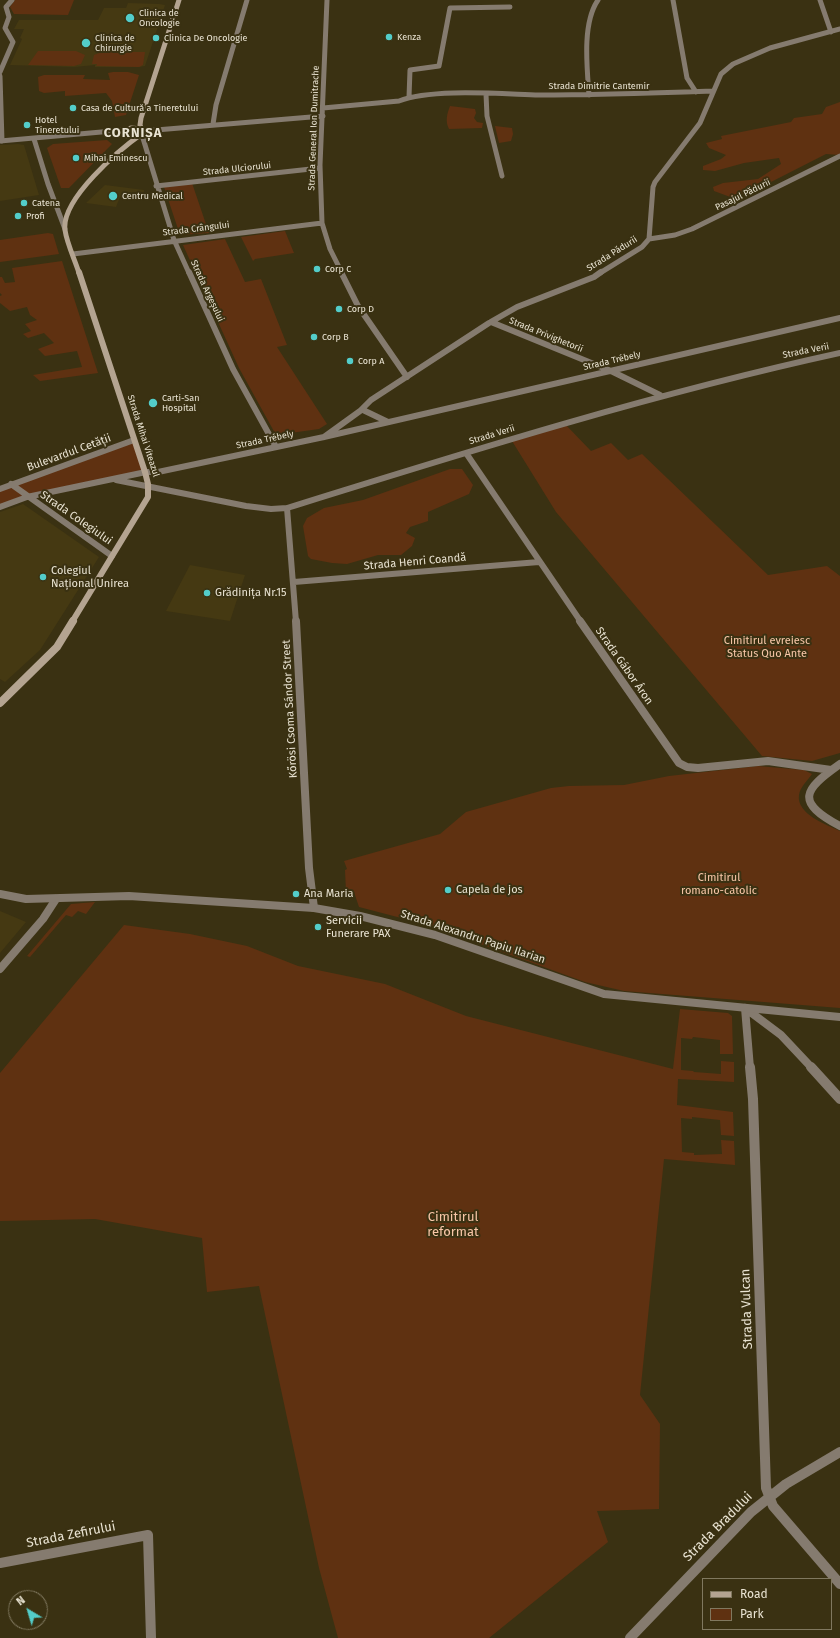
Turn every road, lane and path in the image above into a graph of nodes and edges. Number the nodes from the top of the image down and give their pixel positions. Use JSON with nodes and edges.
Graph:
{"nodes":[{"id":1,"x":12,"y":0,"type":"edge"},
{"id":2,"x":179,"y":0,"type":"edge"},
{"id":3,"x":247,"y":0,"type":"edge"},
{"id":4,"x":327,"y":0,"type":"edge"},
{"id":5,"x":598,"y":0,"type":"edge"},
{"id":6,"x":673,"y":0,"type":"edge"},
{"id":7,"x":820,"y":0,"type":"edge"},
{"id":8,"x":510,"y":7,"type":"dead end"},
{"id":9,"x":840,"y":30,"type":"edge"},
{"id":10,"x":830,"y":32,"type":"junction"},
{"id":11,"x":0,"y":72,"type":"edge"},
{"id":12,"x":0,"y":76,"type":"edge"},
{"id":13,"x":713,"y":91,"type":"junction"},
{"id":14,"x":696,"y":92,"type":"junction"},
{"id":15,"x":486,"y":94,"type":"junction"},
{"id":16,"x":589,"y":95,"type":"junction"},
{"id":17,"x":409,"y":97,"type":"junction"},
{"id":18,"x":323,"y":108,"type":"junction"},
{"id":19,"x":323,"y":116,"type":"junction"},
{"id":20,"x":141,"y":118,"type":"junction"},
{"id":21,"x":213,"y":124,"type":"junction"},
{"id":22,"x":125,"y":132,"type":"junction"},
{"id":23,"x":141,"y":133,"type":"junction"},
{"id":24,"x":34,"y":138,"type":"junction"},
{"id":25,"x":1,"y":141,"type":"edge"},
{"id":26,"x":123,"y":147,"type":"junction"},
{"id":27,"x":840,"y":156,"type":"edge"},
{"id":28,"x":320,"y":168,"type":"junction"},
{"id":29,"x":502,"y":176,"type":"dead end"},
{"id":30,"x":156,"y":186,"type":"junction"},
{"id":31,"x":322,"y":223,"type":"junction"},
{"id":32,"x":65,"y":229,"type":"junction"},
{"id":33,"x":649,"y":239,"type":"junction"},
{"id":34,"x":174,"y":240,"type":"junction"},
{"id":35,"x":73,"y":254,"type":"junction"},
{"id":36,"x":840,"y":318,"type":"edge"},
{"id":37,"x":491,"y":322,"type":"junction"},
{"id":38,"x":840,"y":353,"type":"edge"},
{"id":39,"x":609,"y":370,"type":"junction"},
{"id":40,"x":407,"y":376,"type":"junction"},
{"id":41,"x":660,"y":395,"type":"junction"},
{"id":42,"x":363,"y":410,"type":"junction"},
{"id":43,"x":388,"y":422,"type":"junction"},
{"id":44,"x":324,"y":437,"type":"junction"},
{"id":45,"x":134,"y":440,"type":"junction"},
{"id":46,"x":276,"y":447,"type":"junction"},
{"id":47,"x":466,"y":453,"type":"junction"},
{"id":48,"x":146,"y":472,"type":"junction"},
{"id":49,"x":113,"y":480,"type":"junction"},
{"id":50,"x":11,"y":484,"type":"junction"},
{"id":51,"x":149,"y":488,"type":"junction"},
{"id":52,"x":0,"y":489,"type":"edge"},
{"id":53,"x":27,"y":497,"type":"junction"},
{"id":54,"x":0,"y":507,"type":"edge"},
{"id":55,"x":287,"y":508,"type":"junction"},
{"id":56,"x":112,"y":556,"type":"junction"},
{"id":57,"x":539,"y":562,"type":"junction"},
{"id":58,"x":294,"y":582,"type":"junction"},
{"id":59,"x":0,"y":703,"type":"edge"},
{"id":60,"x":840,"y":764,"type":"edge"},
{"id":61,"x":831,"y":770,"type":"junction"},
{"id":62,"x":840,"y":826,"type":"edge"},
{"id":63,"x":0,"y":894,"type":"edge"},
{"id":64,"x":56,"y":899,"type":"junction"},
{"id":65,"x":314,"y":908,"type":"junction"},
{"id":66,"x":0,"y":969,"type":"edge"},
{"id":67,"x":745,"y":1008,"type":"junction"},
{"id":68,"x":840,"y":1017,"type":"edge"},
{"id":69,"x":840,"y":1099,"type":"edge"},
{"id":70,"x":840,"y":1452,"type":"edge"},
{"id":71,"x":768,"y":1497,"type":"junction"},
{"id":72,"x":0,"y":1563,"type":"edge"},
{"id":73,"x":840,"y":1584,"type":"edge"},
{"id":74,"x":151,"y":1638,"type":"edge"},
{"id":75,"x":630,"y":1638,"type":"edge"}],
"edges":[{"from":1,"to":11,"type":"street"},
{"from":2,"to":20,"type":"main road"},
{"from":3,"to":21,"type":"street"},
{"from":4,"to":18,"type":"street","name":"Strada General Ion Dumitrache"},
{"from":5,"to":16,"type":"street"},
{"from":6,"to":14,"type":"street"},
{"from":7,"to":10,"type":"street"},
{"from":8,"to":17,"type":"street"},
{"from":9,"to":10,"type":"street","name":"Strada Pădurii"},
{"from":10,"to":13,"type":"street","name":"Strada Pădurii"},
{"from":12,"to":25,"type":"street"},
{"from":13,"to":14,"type":"street","name":"Strada Dimitrie Cantemir"},
{"from":13,"to":33,"type":"street","name":"Strada Pădurii"},
{"from":14,"to":16,"type":"street","name":"Strada Dimitrie Cantemir"},
{"from":15,"to":16,"type":"street","name":"Strada Dimitrie Cantemir"},
{"from":15,"to":17,"type":"street","name":"Strada Dimitrie Cantemir"},
{"from":15,"to":29,"type":"street"},
{"from":17,"to":18,"type":"street","name":"Strada Dimitrie Cantemir"},
{"from":18,"to":19,"type":"street","name":"Strada General Ion Dumitrache"},
{"from":19,"to":21,"type":"street"},
{"from":19,"to":28,"type":"street","name":"Strada General Ion Dumitrache"},
{"from":20,"to":22,"type":"main road"},
{"from":20,"to":23,"type":"main road"},
{"from":21,"to":23,"type":"street"},
{"from":22,"to":23,"type":"main road"},
{"from":22,"to":23,"type":"main road"},
{"from":22,"to":24,"type":"street"},
{"from":22,"to":26,"type":"main road"},
{"from":23,"to":26,"type":"main road"},
{"from":23,"to":30,"type":"street","name":"Strada Argeșului"},
{"from":24,"to":25,"type":"street"},
{"from":24,"to":32,"type":"street","name":"Strada Mihai Viteazul"},
{"from":26,"to":32,"type":"main road"},
{"from":27,"to":33,"type":"street","name":"Pasajul Pădurii"},
{"from":28,"to":30,"type":"street","name":"Strada Ulciorului"},
{"from":28,"to":31,"type":"street","name":"Strada General Ion Dumitrache"},
{"from":30,"to":34,"type":"street","name":"Strada Argeșului"},
{"from":31,"to":34,"type":"street","name":"Strada Crângului"},
{"from":31,"to":40,"type":"street","name":"Strada General Ion Dumitrache"},
{"from":32,"to":35,"type":"main road","name":"Strada Mihai Viteazul"},
{"from":33,"to":37,"type":"street","name":"Strada Pădurii"},
{"from":34,"to":35,"type":"street","name":"Strada Crângului"},
{"from":34,"to":46,"type":"street","name":"Strada Argeșului"},
{"from":35,"to":45,"type":"main road","name":"Strada Mihai Viteazul"},
{"from":36,"to":39,"type":"street","name":"Strada Trébely"},
{"from":37,"to":39,"type":"street","name":"Strada Privighetorii"},
{"from":37,"to":40,"type":"street","name":"Strada Pădurii"},
{"from":38,"to":41,"type":"street","name":"Strada Verii"},
{"from":39,"to":41,"type":"street","name":"Strada Privighetorii"},
{"from":39,"to":43,"type":"street","name":"Strada Trébely"},
{"from":40,"to":42,"type":"street","name":"Strada Pădurii"},
{"from":41,"to":47,"type":"street","name":"Strada Verii"},
{"from":42,"to":43,"type":"street"},
{"from":42,"to":44,"type":"street","name":"Strada Pădurii"},
{"from":43,"to":44,"type":"street","name":"Strada Trébely"},
{"from":44,"to":46,"type":"street","name":"Strada Trébely"},
{"from":45,"to":48,"type":"main road","name":"Strada Mihai Viteazul"},
{"from":45,"to":50,"type":"street","name":"Bulevardul Cetății"},
{"from":46,"to":48,"type":"street","name":"Strada Trébely"},
{"from":47,"to":55,"type":"street","name":"Strada Verii"},
{"from":47,"to":57,"type":"street","name":"Strada Gábor Áron"},
{"from":48,"to":49,"type":"street"},
{"from":48,"to":51,"type":"main road","name":"Strada Mihai Viteazul"},
{"from":49,"to":51,"type":"street"},
{"from":49,"to":53,"type":"street"},
{"from":50,"to":52,"type":"street","name":"Bulevardul Cetății"},
{"from":50,"to":53,"type":"street"},
{"from":51,"to":55,"type":"street","name":"Strada Verii"},
{"from":51,"to":56,"type":"main road","name":"Strada Mihai Viteazul"},
{"from":53,"to":54,"type":"street"},
{"from":53,"to":56,"type":"street","name":"Strada Colegiului"},
{"from":55,"to":58,"type":"street","name":"Kőrösi Csoma Sándor Street"},
{"from":56,"to":59,"type":"main road","name":"Strada Mihai Viteazul"},
{"from":57,"to":58,"type":"street","name":"Strada Henri Coandă"},
{"from":57,"to":61,"type":"street","name":"Strada Gábor Áron"},
{"from":58,"to":65,"type":"street","name":"Kőrösi Csoma Sándor Street"},
{"from":60,"to":61,"type":"street"},
{"from":61,"to":62,"type":"street"},
{"from":63,"to":64,"type":"street","name":"Strada Alexandru Papiu Ilarian"},
{"from":64,"to":65,"type":"street","name":"Strada Alexandru Papiu Ilarian"},
{"from":64,"to":66,"type":"street"},
{"from":65,"to":67,"type":"street","name":"Strada Alexandru Papiu Ilarian"},
{"from":67,"to":68,"type":"street","name":"Strada Alexandru Papiu Ilarian"},
{"from":67,"to":69,"type":"street"},
{"from":67,"to":71,"type":"street","name":"Strada Vulcan"},
{"from":70,"to":71,"type":"street","name":"Strada Bradului"},
{"from":71,"to":73,"type":"street","name":"Strada Vulcan"},
{"from":71,"to":75,"type":"street","name":"Strada Bradului"},
{"from":72,"to":74,"type":"street","name":"Strada Zefirului"}]}
